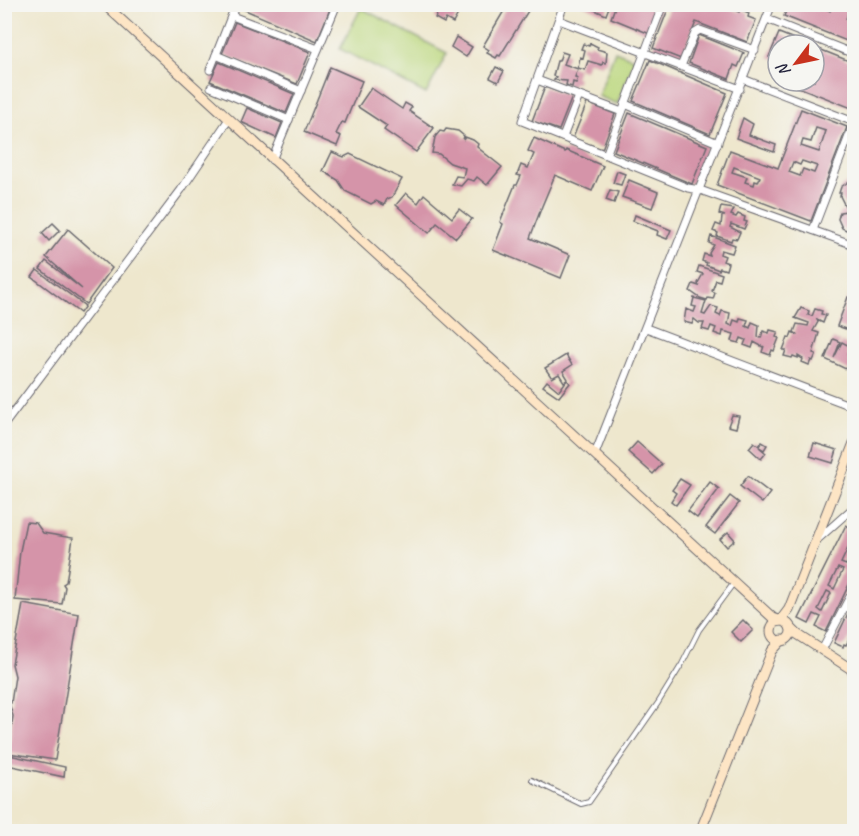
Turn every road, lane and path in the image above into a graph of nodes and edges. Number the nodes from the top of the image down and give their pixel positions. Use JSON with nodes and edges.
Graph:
{"nodes":[{"id":1,"x":104,"y":4,"type":"edge"},
{"id":2,"x":236,"y":4,"type":"edge"},
{"id":3,"x":337,"y":4,"type":"edge"},
{"id":4,"x":564,"y":4,"type":"edge"},
{"id":5,"x":663,"y":4,"type":"edge"},
{"id":6,"x":772,"y":4,"type":"edge"},
{"id":7,"x":232,"y":16,"type":"junction"},
{"id":8,"x":767,"y":19,"type":"junction"},
{"id":9,"x":559,"y":20,"type":"junction"},
{"id":10,"x":318,"y":49,"type":"junction"},
{"id":11,"x":755,"y":50,"type":"junction"},
{"id":12,"x":644,"y":53,"type":"junction"},
{"id":13,"x":855,"y":54,"type":"edge"},
{"id":14,"x":216,"y":55,"type":"junction"},
{"id":15,"x":681,"y":66,"type":"junction"},
{"id":16,"x":210,"y":70,"type":"dead end"},
{"id":17,"x":743,"y":79,"type":"junction"},
{"id":18,"x":537,"y":80,"type":"junction"},
{"id":19,"x":211,"y":87,"type":"dead end"},
{"id":20,"x":740,"y":89,"type":"junction"},
{"id":21,"x":301,"y":91,"type":"junction"},
{"id":22,"x":579,"y":96,"type":"junction"},
{"id":23,"x":625,"y":104,"type":"junction"},
{"id":24,"x":622,"y":112,"type":"junction"},
{"id":25,"x":229,"y":119,"type":"junction"},
{"id":26,"x":289,"y":120,"type":"junction"},
{"id":27,"x":855,"y":123,"type":"edge"},
{"id":28,"x":563,"y":137,"type":"junction"},
{"id":29,"x":718,"y":143,"type":"junction"},
{"id":30,"x":606,"y":155,"type":"junction"},
{"id":31,"x":272,"y":160,"type":"junction"},
{"id":32,"x":700,"y":190,"type":"junction"},
{"id":33,"x":813,"y":230,"type":"junction"},
{"id":34,"x":855,"y":245,"type":"edge"},
{"id":35,"x":646,"y":328,"type":"junction"},
{"id":36,"x":855,"y":407,"type":"edge"},
{"id":37,"x":4,"y":425,"type":"edge"},
{"id":38,"x":855,"y":443,"type":"edge"},
{"id":39,"x":595,"y":454,"type":"junction"},
{"id":40,"x":853,"y":511,"type":"edge"},
{"id":41,"x":817,"y":540,"type":"junction"},
{"id":42,"x":733,"y":583,"type":"junction"},
{"id":43,"x":855,"y":589,"type":"edge"},
{"id":44,"x":763,"y":611,"type":"junction"},
{"id":45,"x":786,"y":624,"type":"junction"},
{"id":46,"x":772,"y":632,"type":"junction"},
{"id":47,"x":802,"y":637,"type":"junction"},
{"id":48,"x":784,"y":639,"type":"junction"},
{"id":49,"x":822,"y":650,"type":"junction"},
{"id":50,"x":772,"y":651,"type":"junction"},
{"id":51,"x":855,"y":671,"type":"edge"},
{"id":52,"x":532,"y":780,"type":"dead end"},
{"id":53,"x":700,"y":831,"type":"edge"}],
"edges":[{"from":1,"to":25,"type":"main road"},
{"from":2,"to":7,"type":"street"},
{"from":3,"to":10,"type":"street"},
{"from":4,"to":9,"type":"street"},
{"from":5,"to":12,"type":"street"},
{"from":6,"to":8,"type":"street"},
{"from":7,"to":10,"type":"street"},
{"from":7,"to":14,"type":"street"},
{"from":8,"to":11,"type":"street"},
{"from":8,"to":13,"type":"street"},
{"from":9,"to":12,"type":"street"},
{"from":9,"to":18,"type":"street"},
{"from":10,"to":21,"type":"street"},
{"from":11,"to":15,"type":"street"},
{"from":11,"to":17,"type":"street"},
{"from":12,"to":15,"type":"street"},
{"from":12,"to":23,"type":"street"},
{"from":14,"to":16,"type":"street"},
{"from":14,"to":21,"type":"street"},
{"from":15,"to":20,"type":"street"},
{"from":17,"to":20,"type":"street"},
{"from":17,"to":27,"type":"street"},
{"from":18,"to":22,"type":"street"},
{"from":18,"to":28,"type":"street"},
{"from":19,"to":26,"type":"street"},
{"from":20,"to":29,"type":"street"},
{"from":21,"to":26,"type":"street"},
{"from":22,"to":24,"type":"street"},
{"from":22,"to":28,"type":"street"},
{"from":23,"to":24,"type":"street"},
{"from":23,"to":29,"type":"street"},
{"from":24,"to":30,"type":"street"},
{"from":25,"to":31,"type":"main road"},
{"from":25,"to":37,"type":"street"},
{"from":26,"to":31,"type":"street"},
{"from":27,"to":33,"type":"street"},
{"from":28,"to":30,"type":"street"},
{"from":29,"to":32,"type":"street"},
{"from":30,"to":32,"type":"street"},
{"from":31,"to":39,"type":"main road"},
{"from":32,"to":33,"type":"street"},
{"from":32,"to":35,"type":"street"},
{"from":33,"to":34,"type":"street"},
{"from":35,"to":36,"type":"street"},
{"from":35,"to":39,"type":"street"},
{"from":38,"to":41,"type":"main road"},
{"from":39,"to":42,"type":"main road"},
{"from":40,"to":41,"type":"street"},
{"from":41,"to":45,"type":"main road"},
{"from":42,"to":44,"type":"main road"},
{"from":42,"to":52,"type":"lane"},
{"from":43,"to":49,"type":"street"},
{"from":44,"to":45,"type":"main road"},
{"from":44,"to":46,"type":"main road"},
{"from":45,"to":46,"type":"main road"},
{"from":45,"to":47,"type":"main road"},
{"from":45,"to":48,"type":"main road"},
{"from":46,"to":48,"type":"main road"},
{"from":46,"to":50,"type":"main road"},
{"from":47,"to":48,"type":"main road"},
{"from":47,"to":49,"type":"main road"},
{"from":48,"to":50,"type":"main road"},
{"from":49,"to":51,"type":"main road"},
{"from":50,"to":53,"type":"main road"}]}
